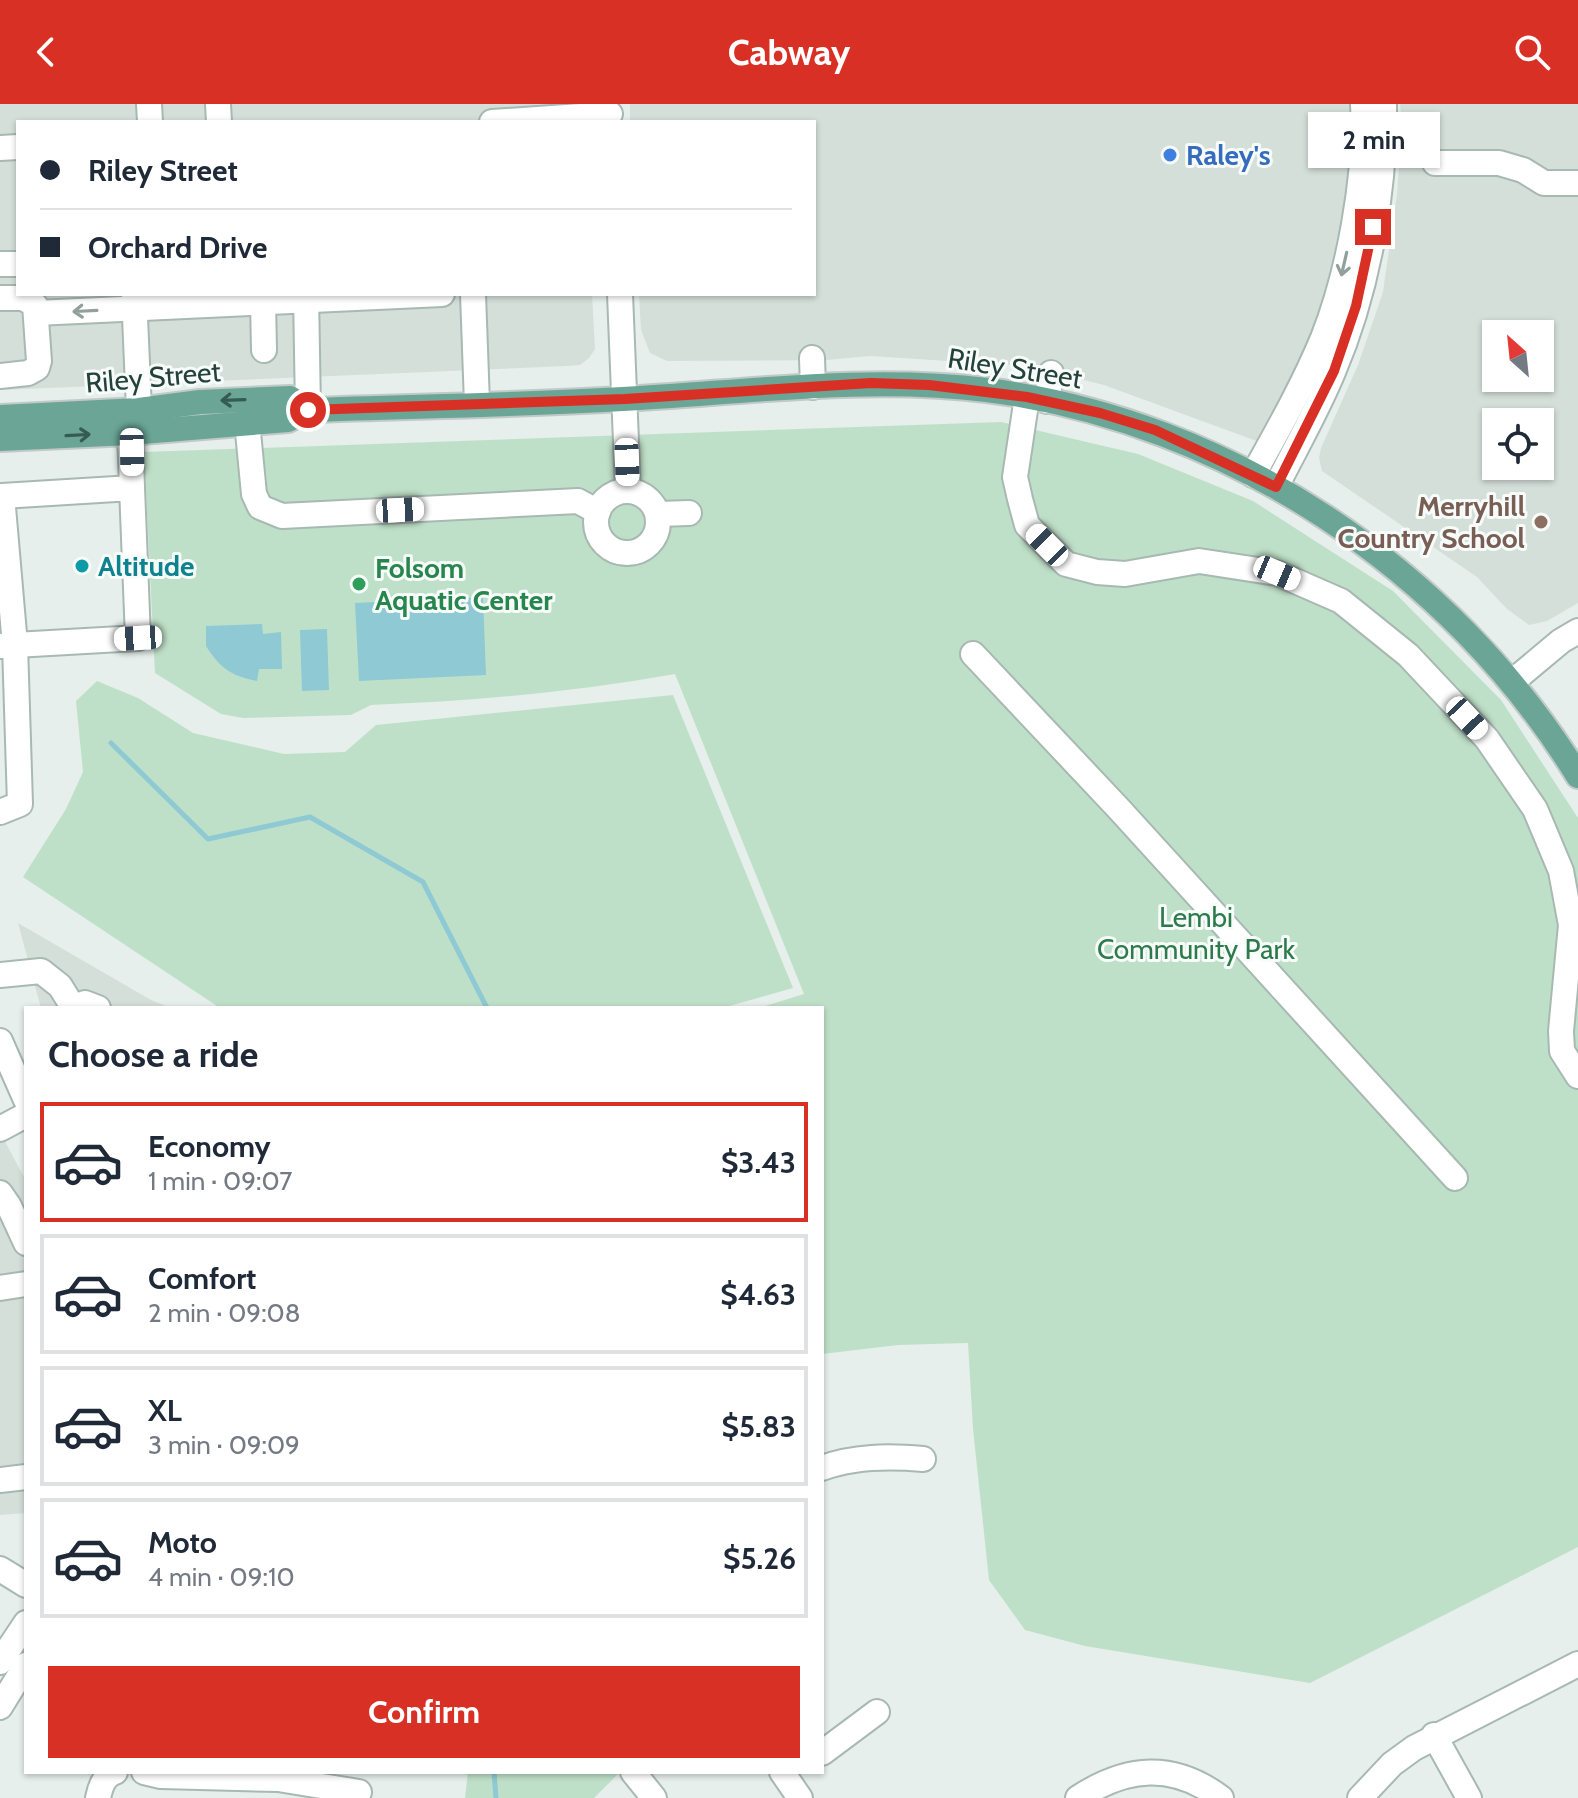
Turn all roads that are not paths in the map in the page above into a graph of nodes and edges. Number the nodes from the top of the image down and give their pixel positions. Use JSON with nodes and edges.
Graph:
{"nodes":[{"id":1,"x":1363,"y":104,"type":"edge"},
{"id":2,"x":1384,"y":104,"type":"edge"},
{"id":3,"x":610,"y":113,"type":"edge"},
{"id":4,"x":552,"y":115,"type":"edge"},
{"id":5,"x":509,"y":120,"type":"edge"},
{"id":6,"x":1435,"y":163,"type":"dead end"},
{"id":7,"x":1382,"y":164,"type":"junction"},
{"id":8,"x":1578,"y":183,"type":"edge"},
{"id":9,"x":351,"y":296,"type":"edge"},
{"id":10,"x":473,"y":296,"type":"edge"},
{"id":11,"x":620,"y":296,"type":"edge"},
{"id":12,"x":306,"y":297,"type":"edge"},
{"id":13,"x":0,"y":298,"type":"edge"},
{"id":14,"x":134,"y":301,"type":"edge"},
{"id":15,"x":263,"y":302,"type":"junction"},
{"id":16,"x":36,"y":313,"type":"junction"},
{"id":17,"x":264,"y":350,"type":"dead end"},
{"id":18,"x":812,"y":358,"type":"dead end"},
{"id":19,"x":1051,"y":373,"type":"dead end"},
{"id":20,"x":0,"y":376,"type":"edge"},
{"id":21,"x":813,"y":387,"type":"junction"},
{"id":22,"x":625,"y":399,"type":"junction"},
{"id":23,"x":1037,"y":399,"type":"junction"},
{"id":24,"x":477,"y":404,"type":"junction"},
{"id":25,"x":139,"y":410,"type":"junction"},
{"id":26,"x":308,"y":410,"type":"junction"},
{"id":27,"x":0,"y":417,"type":"edge"},
{"id":28,"x":247,"y":422,"type":"junction"},
{"id":29,"x":130,"y":433,"type":"junction"},
{"id":30,"x":0,"y":439,"type":"edge"},
{"id":31,"x":1253,"y":475,"type":"junction"},
{"id":32,"x":1276,"y":487,"type":"junction"},
{"id":33,"x":132,"y":488,"type":"junction"},
{"id":34,"x":628,"y":491,"type":"junction"},
{"id":35,"x":598,"y":512,"type":"junction"},
{"id":36,"x":689,"y":513,"type":"dead end"},
{"id":37,"x":658,"y":514,"type":"junction"},
{"id":38,"x":1578,"y":631,"type":"edge"},
{"id":39,"x":7,"y":645,"type":"edge"},
{"id":40,"x":973,"y":654,"type":"dead end"},
{"id":41,"x":1512,"y":682,"type":"junction"},
{"id":42,"x":1578,"y":776,"type":"edge"},
{"id":43,"x":0,"y":812,"type":"edge"},
{"id":44,"x":0,"y":975,"type":"edge"},
{"id":45,"x":79,"y":1006,"type":"edge"},
{"id":46,"x":0,"y":1041,"type":"edge"},
{"id":47,"x":1578,"y":1076,"type":"edge"},
{"id":48,"x":24,"y":1095,"type":"edge"},
{"id":49,"x":24,"y":1116,"type":"edge"},
{"id":50,"x":0,"y":1129,"type":"edge"},
{"id":51,"x":1455,"y":1178,"type":"dead end"},
{"id":52,"x":0,"y":1193,"type":"edge"},
{"id":53,"x":24,"y":1239,"type":"edge"},
{"id":54,"x":24,"y":1284,"type":"edge"},
{"id":55,"x":0,"y":1288,"type":"edge"},
{"id":56,"x":923,"y":1459,"type":"dead end"},
{"id":57,"x":824,"y":1468,"type":"edge"},
{"id":58,"x":24,"y":1477,"type":"edge"},
{"id":59,"x":0,"y":1480,"type":"edge"},
{"id":60,"x":0,"y":1569,"type":"edge"},
{"id":61,"x":24,"y":1584,"type":"edge"},
{"id":62,"x":24,"y":1626,"type":"edge"},
{"id":63,"x":0,"y":1662,"type":"edge"},
{"id":64,"x":1578,"y":1664,"type":"edge"},
{"id":65,"x":24,"y":1668,"type":"edge"},
{"id":66,"x":0,"y":1707,"type":"edge"},
{"id":67,"x":877,"y":1712,"type":"dead end"},
{"id":68,"x":1434,"y":1735,"type":"junction"},
{"id":69,"x":824,"y":1752,"type":"edge"},
{"id":70,"x":109,"y":1774,"type":"edge"},
{"id":71,"x":152,"y":1774,"type":"edge"},
{"id":72,"x":635,"y":1774,"type":"edge"},
{"id":73,"x":360,"y":1787,"type":"edge"},
{"id":74,"x":227,"y":1788,"type":"edge"},
{"id":75,"x":98,"y":1798,"type":"edge"},
{"id":76,"x":654,"y":1798,"type":"edge"},
{"id":77,"x":1078,"y":1798,"type":"edge"},
{"id":78,"x":1221,"y":1798,"type":"edge"},
{"id":79,"x":1360,"y":1798,"type":"edge"},
{"id":80,"x":1469,"y":1798,"type":"edge"}],
"edges":[{"from":1,"to":7,"type":"street"},
{"from":2,"to":7,"type":"street"},
{"from":3,"to":4,"type":"street"},
{"from":4,"to":5,"type":"street"},
{"from":6,"to":8,"type":"street"},
{"from":7,"to":31,"type":"street","one_way":true},
{"from":7,"to":32,"type":"street"},
{"from":9,"to":12,"type":"street"},
{"from":10,"to":24,"type":"street"},
{"from":11,"to":22,"type":"street"},
{"from":12,"to":15,"type":"street"},
{"from":12,"to":26,"type":"street"},
{"from":13,"to":16,"type":"street"},
{"from":14,"to":15,"type":"street"},
{"from":14,"to":16,"type":"street","one_way":true},
{"from":14,"to":25,"type":"street"},
{"from":15,"to":17,"type":"street"},
{"from":16,"to":20,"type":"street"},
{"from":18,"to":21,"type":"street"},
{"from":19,"to":23,"type":"street"},
{"from":21,"to":22,"type":"main road","name":"Riley Street"},
{"from":21,"to":23,"type":"main road","name":"Riley Street"},
{"from":22,"to":24,"type":"main road","name":"Riley Street"},
{"from":22,"to":34,"type":"street"},
{"from":23,"to":31,"type":"main road","name":"Riley Street"},
{"from":23,"to":47,"type":"street"},
{"from":24,"to":26,"type":"main road","name":"Riley Street"},
{"from":26,"to":25,"type":"main road","name":"Riley Street","one_way":true},
{"from":25,"to":27,"type":"main road","name":"Riley Street"},
{"from":26,"to":28,"type":"main road","name":"Riley Street"},
{"from":28,"to":29,"type":"main road","name":"Riley Street"},
{"from":28,"to":35,"type":"street"},
{"from":30,"to":29,"type":"main road","name":"Riley Street","one_way":true},
{"from":29,"to":33,"type":"street"},
{"from":31,"to":32,"type":"main road","name":"Riley Street"},
{"from":32,"to":41,"type":"main road","name":"Riley Street"},
{"from":33,"to":39,"type":"street"},
{"from":33,"to":39,"type":"street"},
{"from":34,"to":35,"type":"street"},
{"from":34,"to":37,"type":"street"},
{"from":35,"to":37,"type":"street"},
{"from":36,"to":37,"type":"street"},
{"from":38,"to":41,"type":"street"},
{"from":39,"to":43,"type":"street"},
{"from":40,"to":51,"type":"street"},
{"from":41,"to":42,"type":"main road","name":"Riley Street"},
{"from":44,"to":45,"type":"street"},
{"from":46,"to":48,"type":"street"},
{"from":49,"to":50,"type":"street"},
{"from":52,"to":53,"type":"street"},
{"from":54,"to":55,"type":"street"},
{"from":56,"to":57,"type":"street"},
{"from":58,"to":59,"type":"street"},
{"from":60,"to":61,"type":"street"},
{"from":62,"to":63,"type":"street"},
{"from":64,"to":68,"type":"street"},
{"from":65,"to":66,"type":"street"},
{"from":67,"to":69,"type":"street"},
{"from":68,"to":79,"type":"street"},
{"from":68,"to":80,"type":"street"},
{"from":70,"to":75,"type":"street"},
{"from":71,"to":74,"type":"street"},
{"from":72,"to":76,"type":"street"},
{"from":73,"to":74,"type":"street"},
{"from":77,"to":78,"type":"street"}]}
